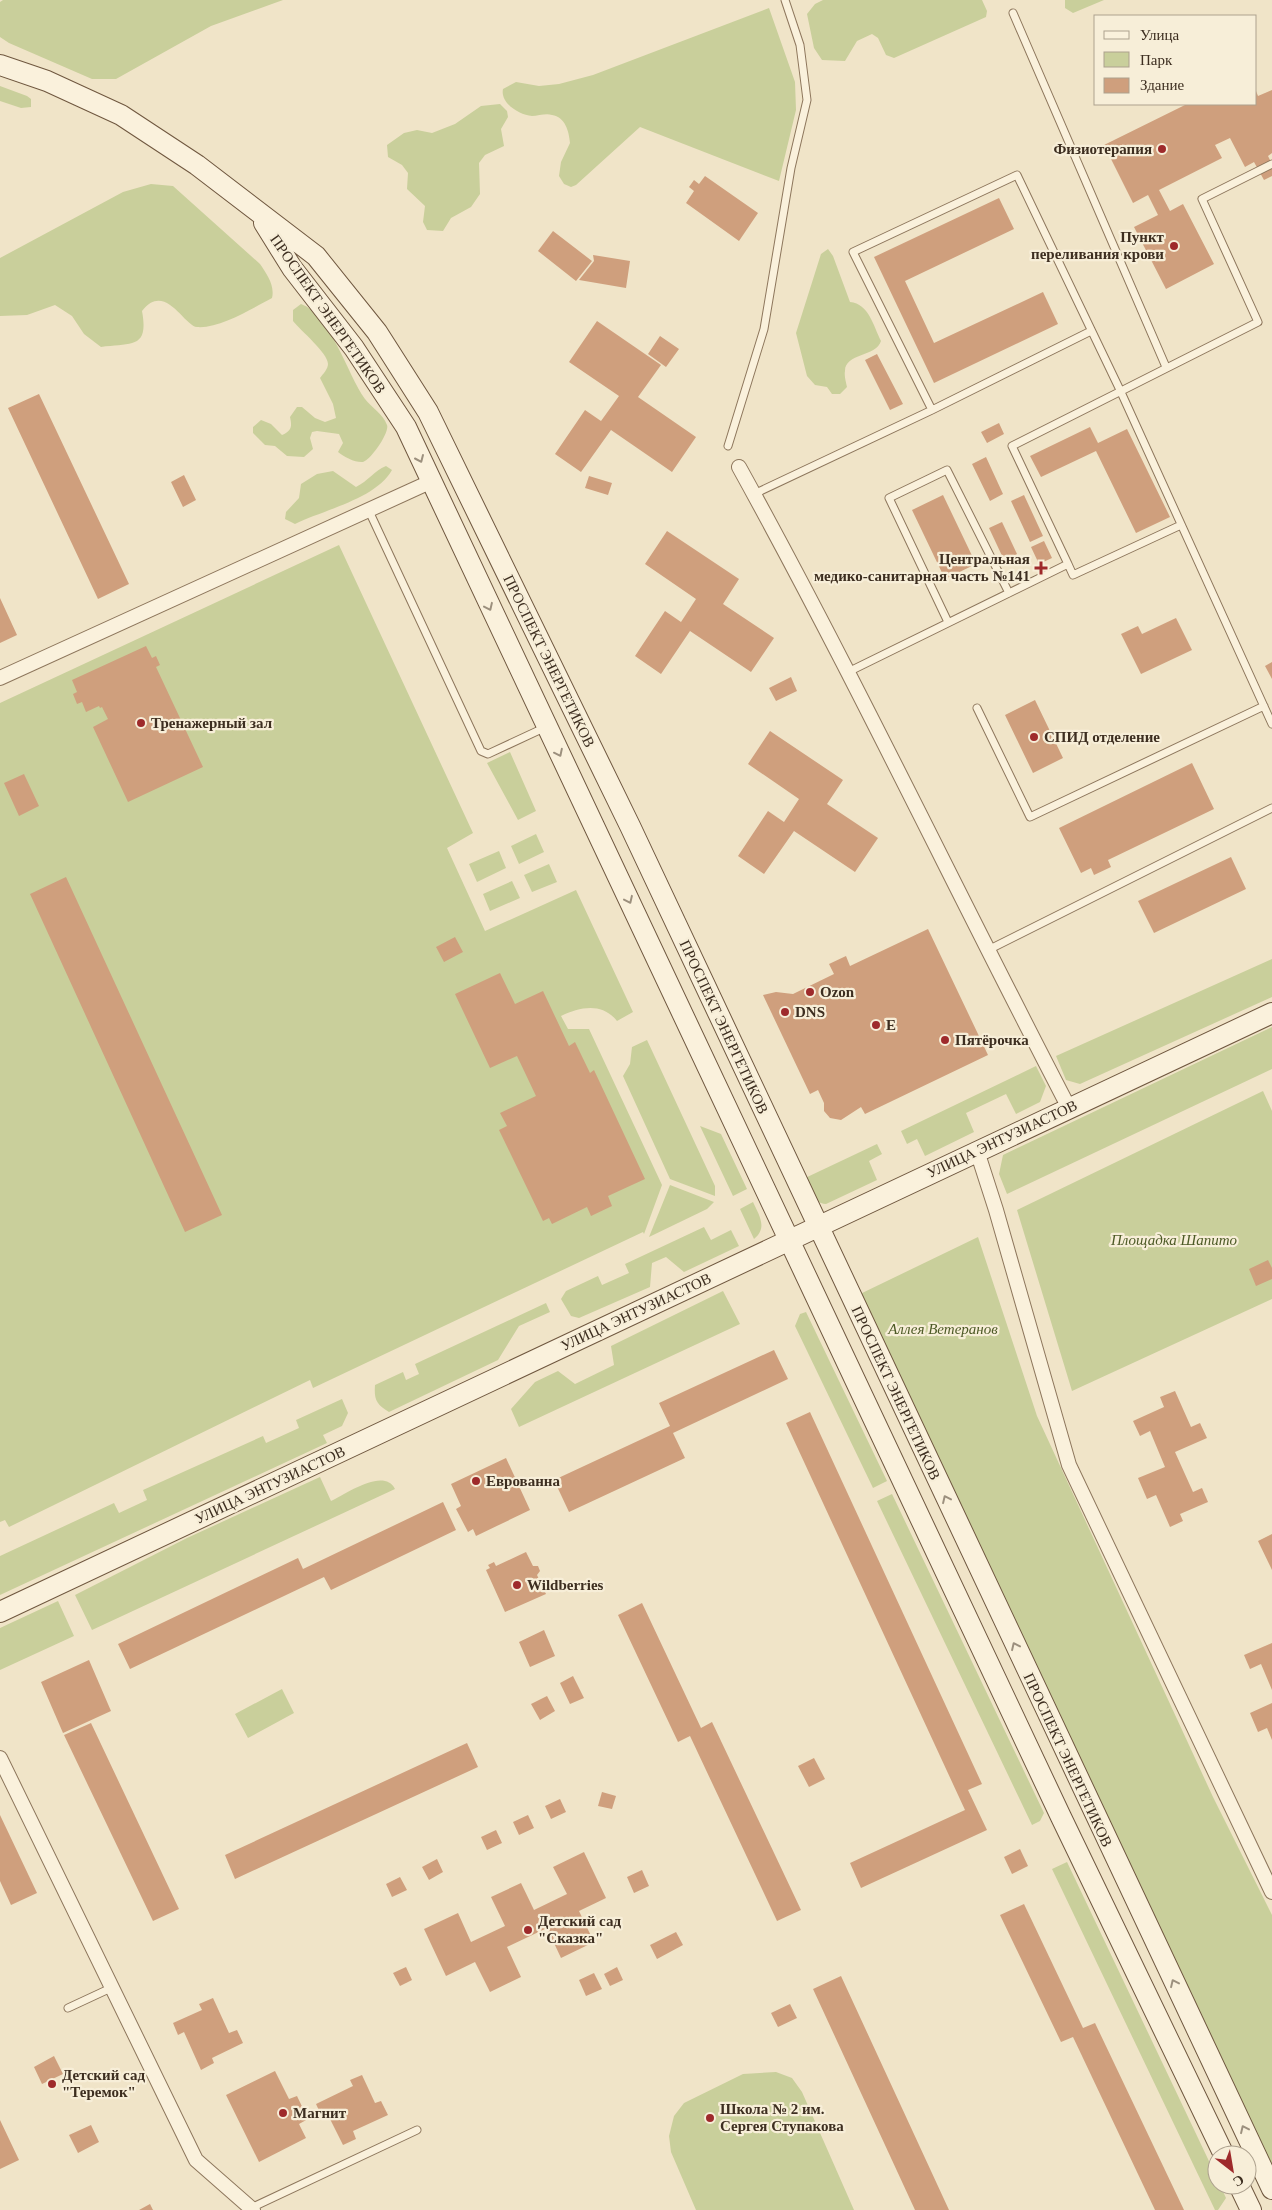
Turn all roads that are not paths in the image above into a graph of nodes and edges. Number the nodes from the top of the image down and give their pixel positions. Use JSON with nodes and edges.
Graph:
{"nodes":[{"id":1,"x":785,"y":0,"type":"edge"},
{"id":2,"x":1013,"y":13,"type":"dead end"},
{"id":3,"x":0,"y":65,"type":"edge"},
{"id":4,"x":1272,"y":164,"type":"edge"},
{"id":5,"x":259,"y":215,"type":"junction"},
{"id":6,"x":1091,"y":331,"type":"junction"},
{"id":7,"x":1166,"y":368,"type":"junction"},
{"id":8,"x":1120,"y":390,"type":"junction"},
{"id":9,"x":932,"y":410,"type":"junction"},
{"id":10,"x":428,"y":412,"type":"junction"},
{"id":11,"x":406,"y":427,"type":"junction"},
{"id":12,"x":728,"y":446,"type":"dead end"},
{"id":13,"x":739,"y":467,"type":"dead end"},
{"id":14,"x":430,"y":482,"type":"junction"},
{"id":15,"x":754,"y":494,"type":"junction"},
{"id":16,"x":369,"y":510,"type":"junction"},
{"id":17,"x":1181,"y":525,"type":"junction"},
{"id":18,"x":1068,"y":564,"type":"junction"},
{"id":19,"x":1009,"y":593,"type":"junction"},
{"id":20,"x":948,"y":622,"type":"junction"},
{"id":21,"x":532,"y":626,"type":"junction"},
{"id":22,"x":504,"y":639,"type":"junction"},
{"id":23,"x":848,"y":672,"type":"junction"},
{"id":24,"x":0,"y":678,"type":"edge"},
{"id":25,"x":1264,"y":706,"type":"junction"},
{"id":26,"x":977,"y":708,"type":"dead end"},
{"id":27,"x":575,"y":714,"type":"junction"},
{"id":28,"x":1272,"y":724,"type":"edge"},
{"id":29,"x":547,"y":727,"type":"junction"},
{"id":30,"x":1272,"y":808,"type":"edge"},
{"id":31,"x":630,"y":826,"type":"junction"},
{"id":32,"x":602,"y":843,"type":"junction"},
{"id":33,"x":988,"y":950,"type":"junction"},
{"id":34,"x":1272,"y":1012,"type":"edge"},
{"id":35,"x":1069,"y":1108,"type":"junction"},
{"id":36,"x":977,"y":1151,"type":"junction"},
{"id":37,"x":818,"y":1226,"type":"junction"},
{"id":38,"x":790,"y":1239,"type":"junction"},
{"id":39,"x":0,"y":1612,"type":"edge"},
{"id":40,"x":0,"y":1758,"type":"edge"},
{"id":41,"x":1272,"y":1892,"type":"edge"},
{"id":42,"x":111,"y":1988,"type":"junction"},
{"id":43,"x":68,"y":2008,"type":"dead end"},
{"id":44,"x":417,"y":2130,"type":"dead end"},
{"id":45,"x":1219,"y":2145,"type":"edge"},
{"id":46,"x":1272,"y":2189,"type":"edge"},
{"id":47,"x":1244,"y":2195,"type":"edge"},
{"id":48,"x":252,"y":2209,"type":"edge"},
{"id":49,"x":1251,"y":2210,"type":"edge"}],
"edges":[{"from":1,"to":12,"type":"lane"},
{"from":2,"to":7,"type":"lane"},
{"from":3,"to":5,"type":"main road"},
{"from":4,"to":7,"type":"lane"},
{"from":5,"to":10,"type":"main road","name":"ПРОСПЕКТ ЭНЕРГЕТИКОВ"},
{"from":5,"to":11,"type":"main road","name":"ПРОСПЕКТ ЭНЕРГЕТИКОВ"},
{"from":6,"to":8,"type":"lane"},
{"from":6,"to":9,"type":"lane"},
{"from":6,"to":9,"type":"lane"},
{"from":7,"to":8,"type":"lane"},
{"from":8,"to":17,"type":"lane"},
{"from":8,"to":18,"type":"lane"},
{"from":9,"to":15,"type":"lane"},
{"from":10,"to":11,"type":"main road"},
{"from":10,"to":21,"type":"main road","name":"ПРОСПЕКТ ЭНЕРГЕТИКОВ"},
{"from":11,"to":14,"type":"main road","name":"ПРОСПЕКТ ЭНЕРГЕТИКОВ","one_way":true},
{"from":13,"to":15,"type":"street"},
{"from":14,"to":16,"type":"street"},
{"from":14,"to":22,"type":"main road","name":"ПРОСПЕКТ ЭНЕРГЕТИКОВ","one_way":true},
{"from":15,"to":23,"type":"street"},
{"from":16,"to":24,"type":"street"},
{"from":16,"to":29,"type":"lane"},
{"from":17,"to":18,"type":"lane"},
{"from":17,"to":25,"type":"lane"},
{"from":18,"to":19,"type":"lane"},
{"from":19,"to":20,"type":"lane"},
{"from":19,"to":20,"type":"lane"},
{"from":20,"to":23,"type":"lane"},
{"from":21,"to":22,"type":"main road"},
{"from":21,"to":27,"type":"main road","name":"ПРОСПЕКТ ЭНЕРГЕТИКОВ"},
{"from":22,"to":29,"type":"main road","name":"ПРОСПЕКТ ЭНЕРГЕТИКОВ"},
{"from":23,"to":33,"type":"street"},
{"from":25,"to":26,"type":"lane"},
{"from":25,"to":28,"type":"lane"},
{"from":27,"to":29,"type":"main road"},
{"from":27,"to":31,"type":"main road","name":"ПРОСПЕКТ ЭНЕРГЕТИКОВ"},
{"from":29,"to":32,"type":"main road","name":"ПРОСПЕКТ ЭНЕРГЕТИКОВ","one_way":true},
{"from":30,"to":33,"type":"lane"},
{"from":31,"to":32,"type":"main road"},
{"from":31,"to":37,"type":"main road","name":"ПРОСПЕКТ ЭНЕРГЕТИКОВ"},
{"from":32,"to":38,"type":"main road","name":"ПРОСПЕКТ ЭНЕРГЕТИКОВ","one_way":true},
{"from":33,"to":35,"type":"street"},
{"from":34,"to":35,"type":"main road","name":"УЛИЦА ЭНТУЗИАСТОВ"},
{"from":35,"to":36,"type":"main road","name":"УЛИЦА ЭНТУЗИАСТОВ"},
{"from":36,"to":37,"type":"main road","name":"УЛИЦА ЭНТУЗИАСТОВ"},
{"from":36,"to":41,"type":"street"},
{"from":37,"to":38,"type":"main road","name":"УЛИЦА ЭНТУЗИАСТОВ"},
{"from":46,"to":37,"type":"main road","name":"ПРОСПЕКТ ЭНЕРГЕТИКОВ","one_way":true},
{"from":38,"to":39,"type":"main road","name":"УЛИЦА ЭНТУЗИАСТОВ"},
{"from":38,"to":45,"type":"main road","name":"ПРОСПЕКТ ЭНЕРГЕТИКОВ"},
{"from":40,"to":42,"type":"street"},
{"from":42,"to":43,"type":"lane"},
{"from":42,"to":48,"type":"street"},
{"from":44,"to":48,"type":"lane"},
{"from":47,"to":49,"type":"main road"}]}
